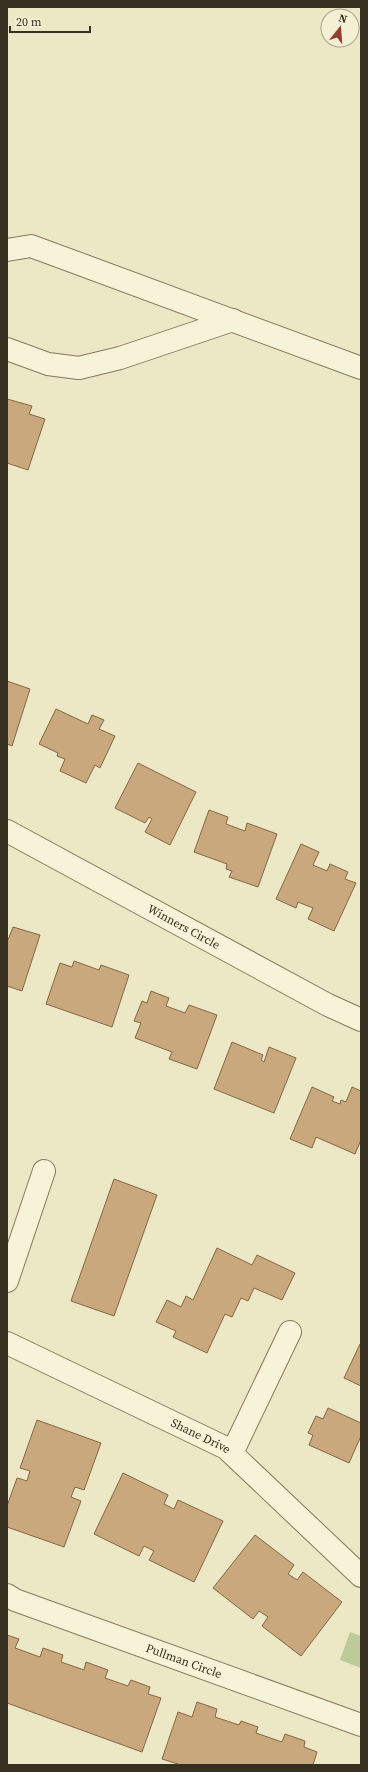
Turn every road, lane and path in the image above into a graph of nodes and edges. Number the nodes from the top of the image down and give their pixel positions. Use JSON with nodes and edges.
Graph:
{"nodes":[{"id":1,"x":7,"y":250,"type":"edge"},
{"id":2,"x":233,"y":320,"type":"junction"},
{"id":3,"x":7,"y":349,"type":"edge"},
{"id":4,"x":361,"y":368,"type":"edge"},
{"id":5,"x":7,"y":831,"type":"edge"},
{"id":6,"x":361,"y":1020,"type":"edge"},
{"id":7,"x":44,"y":1171,"type":"dead end"},
{"id":8,"x":7,"y":1281,"type":"edge"},
{"id":9,"x":290,"y":1332,"type":"dead end"},
{"id":10,"x":7,"y":1343,"type":"edge"},
{"id":11,"x":232,"y":1453,"type":"junction"},
{"id":12,"x":361,"y":1576,"type":"edge"},
{"id":13,"x":7,"y":1595,"type":"edge"},
{"id":14,"x":361,"y":1725,"type":"edge"}],
"edges":[{"from":1,"to":2,"type":"street"},
{"from":2,"to":3,"type":"street"},
{"from":2,"to":4,"type":"street"},
{"from":5,"to":6,"type":"street","name":"Winners Circle"},
{"from":7,"to":8,"type":"street"},
{"from":9,"to":11,"type":"street"},
{"from":10,"to":11,"type":"street","name":"Shane Drive"},
{"from":11,"to":12,"type":"street","name":"Shane Drive"},
{"from":13,"to":14,"type":"street","name":"Pullman Circle"}]}
